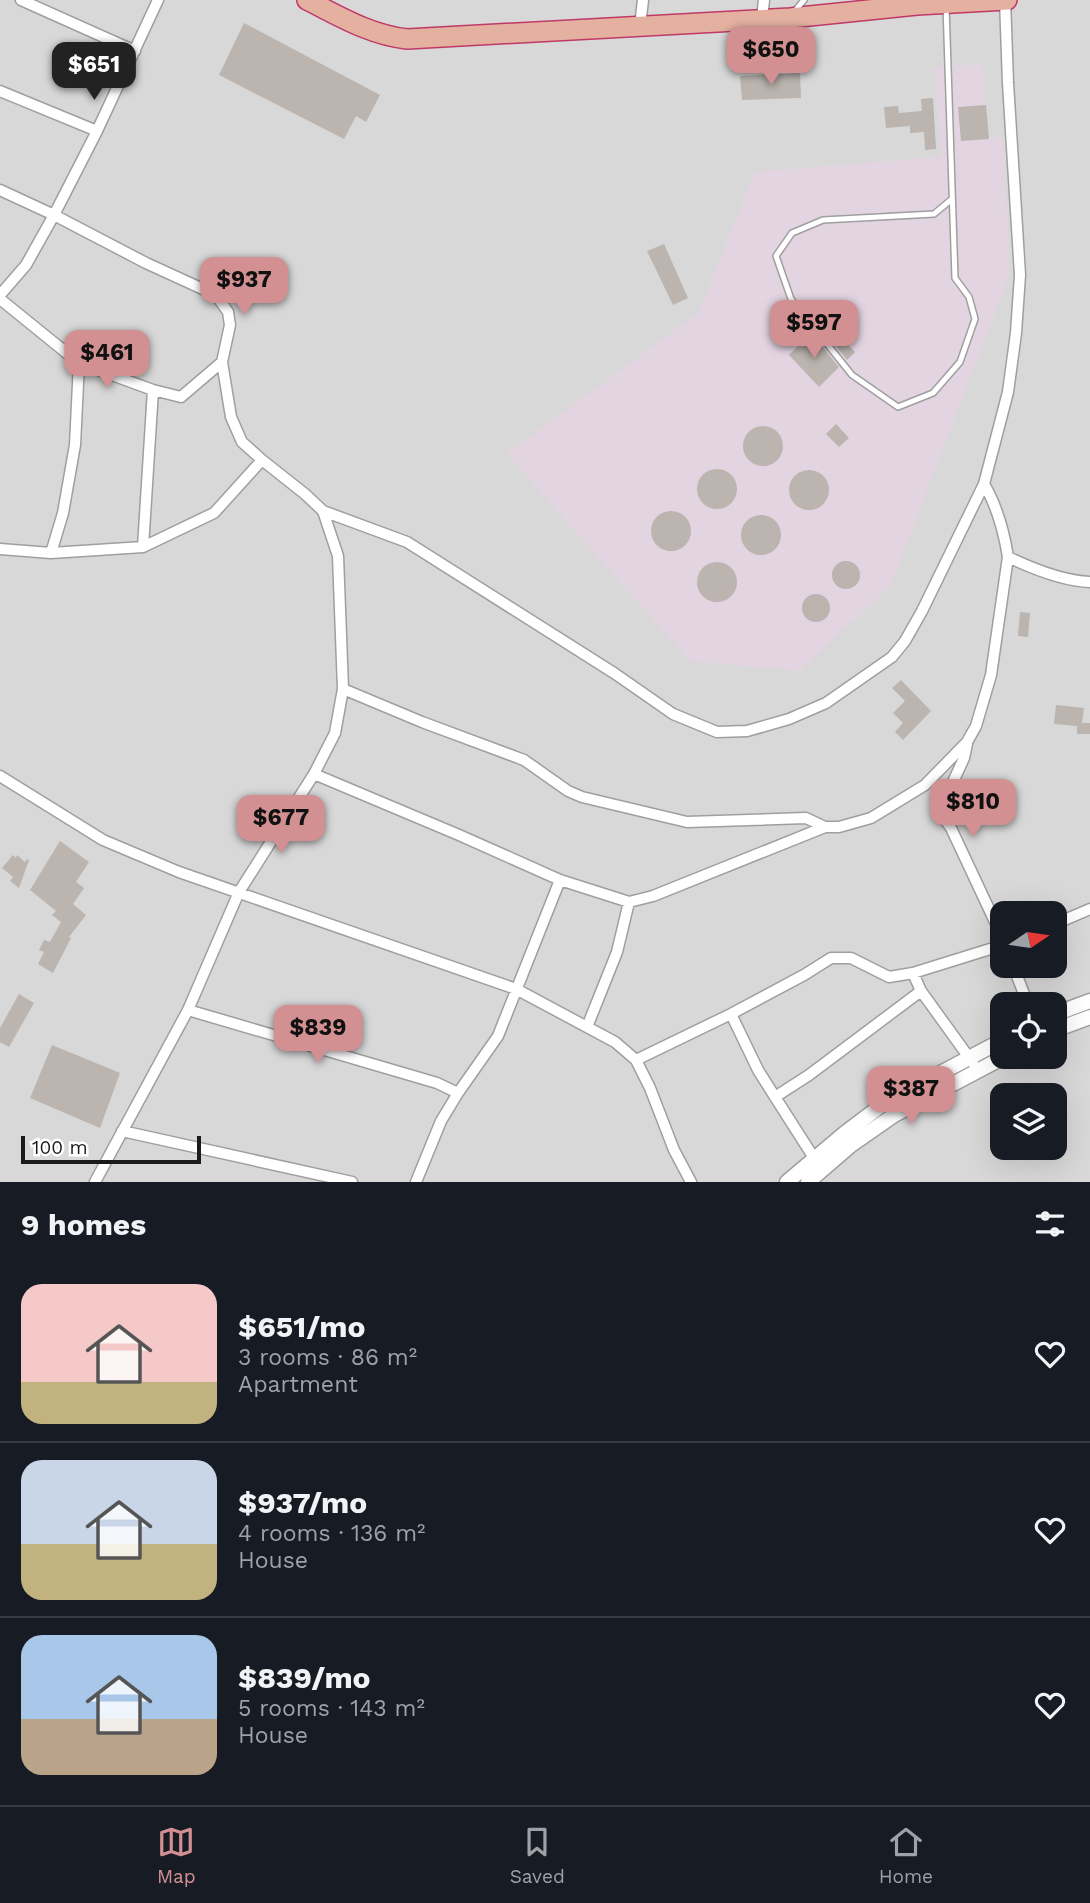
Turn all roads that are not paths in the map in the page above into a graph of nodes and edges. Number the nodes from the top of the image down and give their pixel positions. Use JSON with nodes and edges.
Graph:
{"nodes":[{"id":1,"x":21,"y":0,"type":"edge"},
{"id":2,"x":158,"y":0,"type":"edge"},
{"id":3,"x":307,"y":0,"type":"edge"},
{"id":4,"x":643,"y":0,"type":"edge"},
{"id":5,"x":804,"y":0,"type":"edge"},
{"id":6,"x":1006,"y":0,"type":"edge"},
{"id":7,"x":914,"y":2,"type":"edge"},
{"id":8,"x":945,"y":3,"type":"junction"},
{"id":9,"x":763,"y":10,"type":"edge"},
{"id":10,"x":790,"y":18,"type":"junction"},
{"id":11,"x":639,"y":26,"type":"junction"},
{"id":12,"x":135,"y":51,"type":"junction"},
{"id":13,"x":0,"y":91,"type":"edge"},
{"id":14,"x":97,"y":131,"type":"junction"},
{"id":15,"x":0,"y":190,"type":"edge"},
{"id":16,"x":952,"y":199,"type":"junction"},
{"id":17,"x":54,"y":215,"type":"junction"},
{"id":18,"x":0,"y":297,"type":"edge"},
{"id":19,"x":222,"y":362,"type":"junction"},
{"id":20,"x":79,"y":363,"type":"junction"},
{"id":21,"x":153,"y":390,"type":"junction"},
{"id":22,"x":262,"y":460,"type":"junction"},
{"id":23,"x":984,"y":484,"type":"junction"},
{"id":24,"x":323,"y":511,"type":"junction"},
{"id":25,"x":143,"y":547,"type":"junction"},
{"id":26,"x":0,"y":549,"type":"edge"},
{"id":27,"x":51,"y":553,"type":"junction"},
{"id":28,"x":1008,"y":557,"type":"junction"},
{"id":29,"x":1090,"y":582,"type":"edge"},
{"id":30,"x":344,"y":690,"type":"junction"},
{"id":31,"x":967,"y":742,"type":"junction"},
{"id":32,"x":314,"y":774,"type":"junction"},
{"id":33,"x":0,"y":776,"type":"edge"},
{"id":34,"x":825,"y":827,"type":"junction"},
{"id":35,"x":560,"y":880,"type":"junction"},
{"id":36,"x":239,"y":892,"type":"junction"},
{"id":37,"x":629,"y":902,"type":"junction"},
{"id":38,"x":1090,"y":909,"type":"edge"},
{"id":39,"x":990,"y":911,"type":"edge"},
{"id":40,"x":1068,"y":918,"type":"edge"},
{"id":41,"x":990,"y":949,"type":"edge"},
{"id":42,"x":914,"y":973,"type":"junction"},
{"id":43,"x":516,"y":989,"type":"junction"},
{"id":44,"x":921,"y":992,"type":"junction"},
{"id":45,"x":1090,"y":1001,"type":"edge"},
{"id":46,"x":188,"y":1010,"type":"junction"},
{"id":47,"x":1067,"y":1010,"type":"edge"},
{"id":48,"x":731,"y":1014,"type":"junction"},
{"id":49,"x":1090,"y":1017,"type":"edge"},
{"id":50,"x":1067,"y":1026,"type":"edge"},
{"id":51,"x":587,"y":1027,"type":"junction"},
{"id":52,"x":990,"y":1047,"type":"edge"},
{"id":53,"x":970,"y":1058,"type":"junction"},
{"id":54,"x":636,"y":1060,"type":"junction"},
{"id":55,"x":990,"y":1065,"type":"edge"},
{"id":56,"x":978,"y":1072,"type":"junction"},
{"id":57,"x":458,"y":1093,"type":"junction"},
{"id":58,"x":775,"y":1097,"type":"junction"},
{"id":59,"x":122,"y":1131,"type":"junction"},
{"id":60,"x":814,"y":1158,"type":"junction"},
{"id":61,"x":95,"y":1182,"type":"edge"},
{"id":62,"x":352,"y":1182,"type":"edge"},
{"id":63,"x":416,"y":1182,"type":"edge"},
{"id":64,"x":691,"y":1182,"type":"edge"},
{"id":65,"x":787,"y":1182,"type":"edge"},
{"id":66,"x":808,"y":1182,"type":"edge"}],
"edges":[{"from":1,"to":12,"type":"street"},
{"from":2,"to":12,"type":"street"},
{"from":3,"to":11,"type":"highway"},
{"from":4,"to":11,"type":"street"},
{"from":5,"to":10,"type":"lane"},
{"from":6,"to":8,"type":"highway"},
{"from":6,"to":23,"type":"street"},
{"from":7,"to":8,"type":"highway"},
{"from":7,"to":10,"type":"highway"},
{"from":8,"to":16,"type":"lane"},
{"from":9,"to":10,"type":"highway"},
{"from":9,"to":11,"type":"highway"},
{"from":12,"to":14,"type":"street"},
{"from":13,"to":14,"type":"street"},
{"from":14,"to":17,"type":"street"},
{"from":15,"to":17,"type":"street"},
{"from":16,"to":16,"type":"lane"},
{"from":17,"to":18,"type":"street"},
{"from":17,"to":19,"type":"street"},
{"from":18,"to":20,"type":"street"},
{"from":19,"to":21,"type":"street"},
{"from":19,"to":22,"type":"street"},
{"from":20,"to":21,"type":"street"},
{"from":20,"to":27,"type":"street"},
{"from":21,"to":25,"type":"street"},
{"from":22,"to":24,"type":"street"},
{"from":22,"to":25,"type":"street"},
{"from":23,"to":24,"type":"street"},
{"from":23,"to":28,"type":"street"},
{"from":24,"to":30,"type":"street"},
{"from":25,"to":27,"type":"street"},
{"from":26,"to":27,"type":"street"},
{"from":28,"to":29,"type":"street"},
{"from":28,"to":31,"type":"street"},
{"from":30,"to":32,"type":"street"},
{"from":30,"to":34,"type":"street"},
{"from":31,"to":34,"type":"street"},
{"from":31,"to":39,"type":"street"},
{"from":32,"to":35,"type":"street"},
{"from":32,"to":36,"type":"street"},
{"from":33,"to":36,"type":"street"},
{"from":34,"to":37,"type":"street"},
{"from":35,"to":37,"type":"street"},
{"from":35,"to":43,"type":"street"},
{"from":36,"to":43,"type":"street"},
{"from":36,"to":46,"type":"street"},
{"from":37,"to":51,"type":"street"},
{"from":38,"to":40,"type":"street"},
{"from":41,"to":42,"type":"street"},
{"from":42,"to":44,"type":"street"},
{"from":42,"to":48,"type":"street"},
{"from":43,"to":51,"type":"street"},
{"from":43,"to":57,"type":"street"},
{"from":44,"to":53,"type":"street"},
{"from":44,"to":58,"type":"street"},
{"from":45,"to":47,"type":"street"},
{"from":46,"to":57,"type":"street"},
{"from":46,"to":59,"type":"street"},
{"from":48,"to":54,"type":"street"},
{"from":48,"to":58,"type":"street"},
{"from":49,"to":50,"type":"street"},
{"from":51,"to":54,"type":"street"},
{"from":52,"to":53,"type":"street"},
{"from":53,"to":56,"type":"street"},
{"from":53,"to":60,"type":"street"},
{"from":54,"to":64,"type":"street"},
{"from":55,"to":56,"type":"street"},
{"from":56,"to":66,"type":"street"},
{"from":57,"to":63,"type":"street"},
{"from":58,"to":60,"type":"street"},
{"from":59,"to":61,"type":"street"},
{"from":59,"to":62,"type":"street"},
{"from":60,"to":65,"type":"street"}]}
